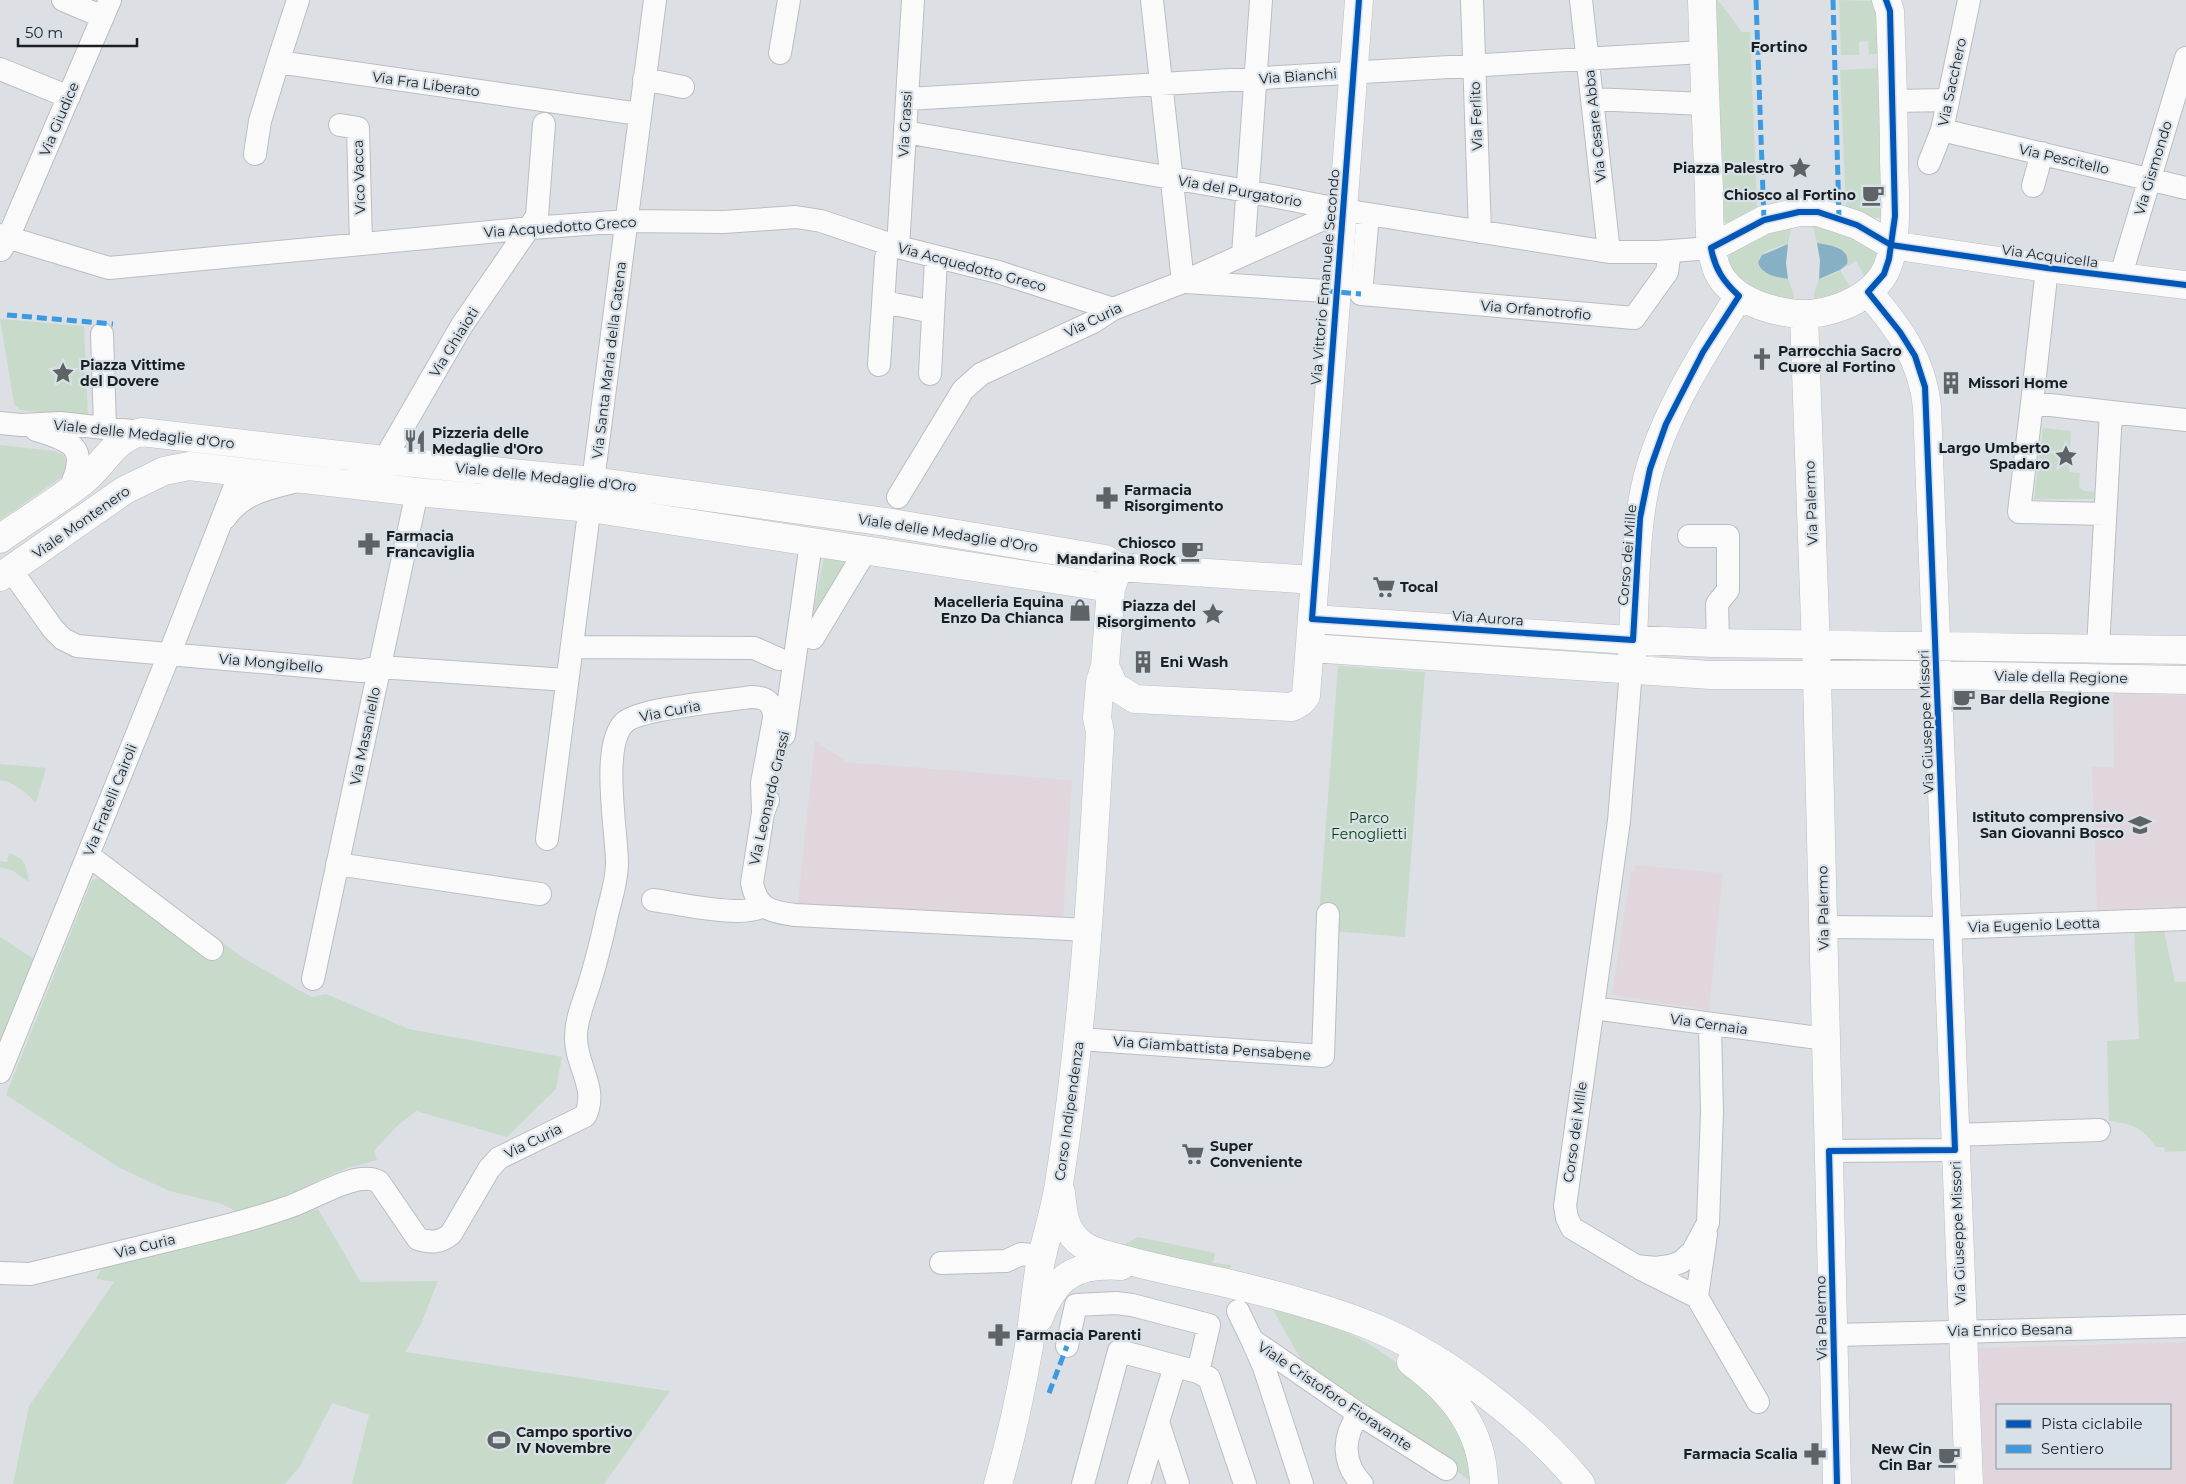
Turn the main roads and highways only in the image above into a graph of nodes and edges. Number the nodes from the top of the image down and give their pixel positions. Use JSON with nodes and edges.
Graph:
{"nodes":[{"id":1,"x":1359,"y":0,"type":"edge"},
{"id":2,"x":1702,"y":0,"type":"edge"},
{"id":3,"x":1886,"y":0,"type":"edge"},
{"id":4,"x":1901,"y":246,"type":"junction"},
{"id":5,"x":1703,"y":248,"type":"junction"},
{"id":6,"x":2186,"y":285,"type":"edge"},
{"id":7,"x":1874,"y":299,"type":"junction"},
{"id":8,"x":1734,"y":304,"type":"junction"},
{"id":9,"x":1804,"y":323,"type":"junction"},
{"id":10,"x":141,"y":432,"type":"junction"},
{"id":11,"x":164,"y":471,"type":"joint"},
{"id":12,"x":125,"y":490,"type":"junction"},
{"id":13,"x":0,"y":539,"type":"edge"},
{"id":14,"x":1315,"y":568,"type":"junction"},
{"id":15,"x":6,"y":574,"type":"edge"},
{"id":16,"x":1106,"y":580,"type":"junction"},
{"id":17,"x":1312,"y":619,"type":"junction"},
{"id":18,"x":1445,"y":627,"type":"junction"},
{"id":19,"x":1532,"y":633,"type":"junction"},
{"id":20,"x":1633,"y":640,"type":"junction"},
{"id":21,"x":1816,"y":646,"type":"junction"},
{"id":22,"x":1935,"y":647,"type":"junction"},
{"id":23,"x":1310,"y":648,"type":"junction"},
{"id":24,"x":2186,"y":650,"type":"edge"},
{"id":25,"x":1442,"y":657,"type":"junction"},
{"id":26,"x":1531,"y":664,"type":"junction"},
{"id":27,"x":1105,"y":666,"type":"junction"},
{"id":28,"x":1631,"y":670,"type":"junction"},
{"id":29,"x":1937,"y":675,"type":"junction"},
{"id":30,"x":1817,"y":676,"type":"junction"},
{"id":31,"x":2186,"y":680,"type":"edge"},
{"id":32,"x":1135,"y":699,"type":"junction"},
{"id":33,"x":1100,"y":732,"type":"junction"},
{"id":34,"x":1060,"y":1180,"type":"junction"},
{"id":35,"x":1155,"y":1268,"type":"junction"},
{"id":36,"x":1326,"y":1310,"type":"junction"},
{"id":37,"x":1029,"y":1346,"type":"junction"},
{"id":38,"x":998,"y":1484,"type":"edge"},
{"id":39,"x":1484,"y":1484,"type":"edge"},
{"id":40,"x":1581,"y":1484,"type":"edge"},
{"id":41,"x":1837,"y":1484,"type":"edge"},
{"id":42,"x":1969,"y":1484,"type":"edge"}],
"edges":[{"from":1,"to":14,"type":"main road","name":"Via Vittorio Emanuele Secondo"},
{"from":2,"to":5,"type":"main road"},
{"from":3,"to":4,"type":"main road"},
{"from":4,"to":5,"type":"main road"},
{"from":4,"to":6,"type":"main road","name":"Via Acquicella"},
{"from":4,"to":7,"type":"main road"},
{"from":5,"to":8,"type":"main road"},
{"from":7,"to":9,"type":"main road"},
{"from":7,"to":22,"type":"main road","name":"Via Giuseppe Missori"},
{"from":8,"to":9,"type":"main road"},
{"from":8,"to":20,"type":"main road","name":"Corso dei Mille"},
{"from":9,"to":21,"type":"main road","name":"Via Palermo"},
{"from":10,"to":12,"type":"main road"},
{"from":10,"to":13,"type":"main road"},
{"from":10,"to":16,"type":"main road","name":"Viale delle Medaglie d'Oro"},
{"from":11,"to":12,"type":"main road","name":"Viale Montenero"},
{"from":11,"to":16,"type":"main road","name":"Viale delle Medaglie d'Oro"},
{"from":12,"to":15,"type":"main road","name":"Viale Montenero"},
{"from":14,"to":16,"type":"main road"},
{"from":14,"to":17,"type":"main road","name":"Via Vittorio Emanuele Secondo"},
{"from":16,"to":27,"type":"main road","name":"Corso Indipendenza"},
{"from":17,"to":18,"type":"main road","name":"Via Aurora"},
{"from":17,"to":23,"type":"main road","name":"Via Vittorio Emanuele Secondo"},
{"from":18,"to":19,"type":"main road","name":"Via Aurora"},
{"from":18,"to":25,"type":"main road"},
{"from":19,"to":20,"type":"main road","name":"Via Aurora"},
{"from":19,"to":26,"type":"main road"},
{"from":20,"to":21,"type":"main road","name":"Via Aurora"},
{"from":20,"to":28,"type":"main road","name":"Corso dei Mille"},
{"from":21,"to":22,"type":"main road","name":"Via Aurora"},
{"from":21,"to":30,"type":"main road","name":"Via Palermo"},
{"from":22,"to":24,"type":"main road","name":"Via Aurora"},
{"from":22,"to":29,"type":"main road","name":"Via Giuseppe Missori"},
{"from":23,"to":25,"type":"main road"},
{"from":23,"to":32,"type":"main road","name":"Via Vittorio Emanuele Secondo"},
{"from":25,"to":26,"type":"main road"},
{"from":26,"to":28,"type":"main road"},
{"from":27,"to":32,"type":"main road"},
{"from":27,"to":33,"type":"main road","name":"Corso Indipendenza"},
{"from":28,"to":30,"type":"main road"},
{"from":29,"to":30,"type":"main road","name":"Viale della Regione"},
{"from":29,"to":31,"type":"main road","name":"Viale della Regione"},
{"from":29,"to":42,"type":"main road","name":"Via Giuseppe Missori"},
{"from":30,"to":41,"type":"main road","name":"Via Palermo"},
{"from":32,"to":33,"type":"main road"},
{"from":33,"to":34,"type":"main road","name":"Corso Indipendenza"},
{"from":34,"to":35,"type":"main road"},
{"from":34,"to":37,"type":"main road","name":"Corso Indipendenza"},
{"from":35,"to":36,"type":"main road"},
{"from":35,"to":37,"type":"main road"},
{"from":36,"to":39,"type":"main road"},
{"from":36,"to":40,"type":"main road"},
{"from":37,"to":38,"type":"main road","name":"Corso Indipendenza"}]}
